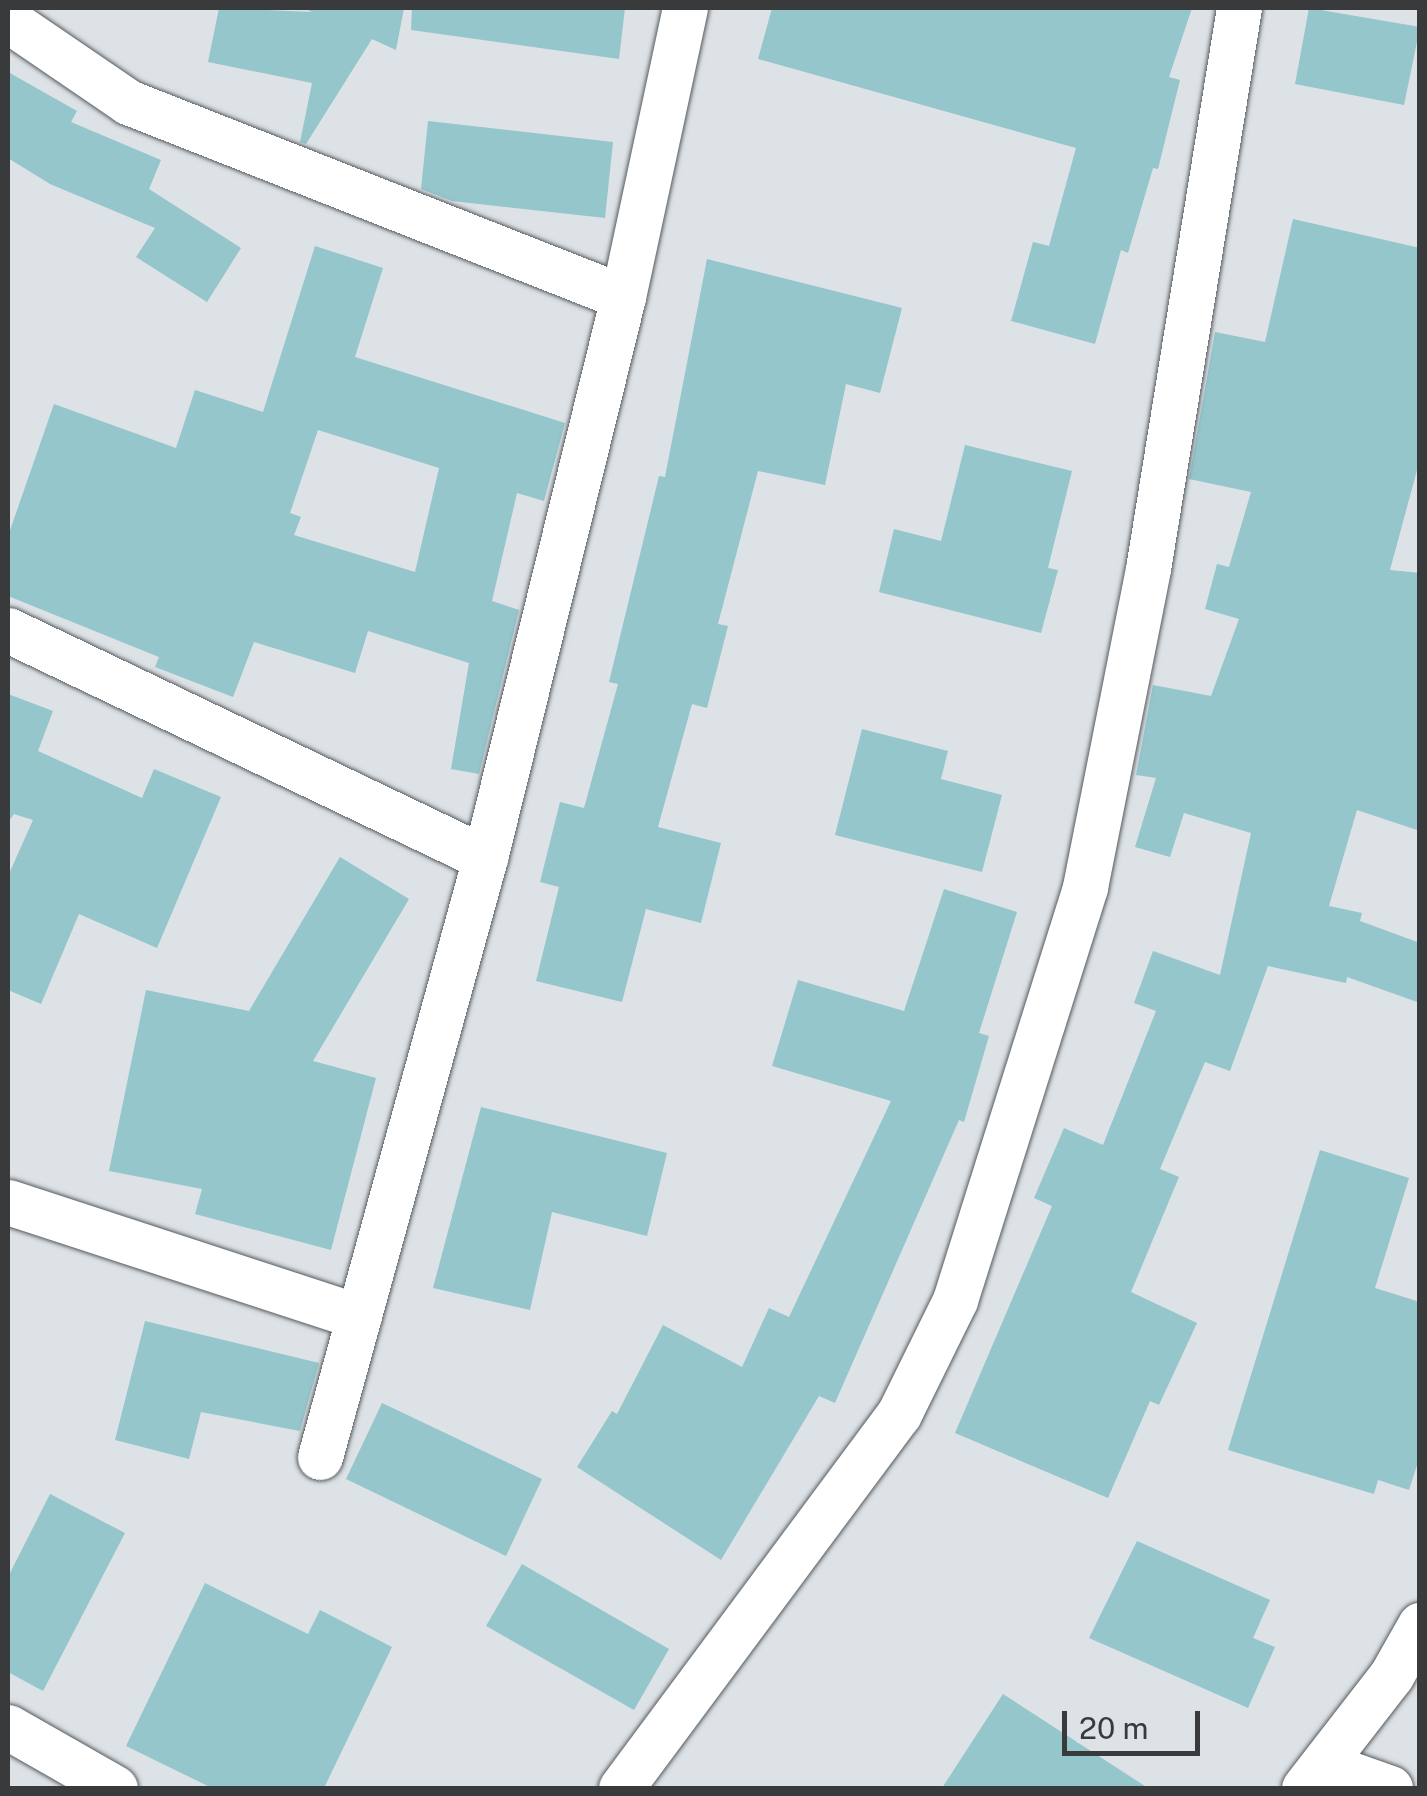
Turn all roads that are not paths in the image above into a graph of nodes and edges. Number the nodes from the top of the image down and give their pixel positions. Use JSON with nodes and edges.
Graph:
{"nodes":[{"id":1,"x":686,"y":8,"type":"edge"},
{"id":2,"x":1239,"y":8,"type":"edge"},
{"id":3,"x":8,"y":20,"type":"edge"},
{"id":4,"x":623,"y":297,"type":"junction"},
{"id":5,"x":8,"y":630,"type":"edge"},
{"id":6,"x":484,"y":858,"type":"junction"},
{"id":7,"x":8,"y":1202,"type":"edge"},
{"id":8,"x":359,"y":1316,"type":"junction"},
{"id":9,"x":320,"y":1457,"type":"dead end"},
{"id":10,"x":1420,"y":1625,"type":"edge"},
{"id":11,"x":8,"y":1727,"type":"edge"},
{"id":12,"x":1315,"y":1777,"type":"edge"},
{"id":13,"x":115,"y":1788,"type":"edge"},
{"id":14,"x":622,"y":1788,"type":"edge"},
{"id":15,"x":1390,"y":1788,"type":"edge"}],
"edges":[{"from":1,"to":4,"type":"street"},
{"from":2,"to":14,"type":"street"},
{"from":3,"to":4,"type":"street"},
{"from":4,"to":6,"type":"street"},
{"from":5,"to":6,"type":"street"},
{"from":6,"to":8,"type":"street"},
{"from":7,"to":8,"type":"street"},
{"from":8,"to":9,"type":"street"},
{"from":10,"to":12,"type":"street"},
{"from":11,"to":13,"type":"street"},
{"from":12,"to":15,"type":"street"}]}
